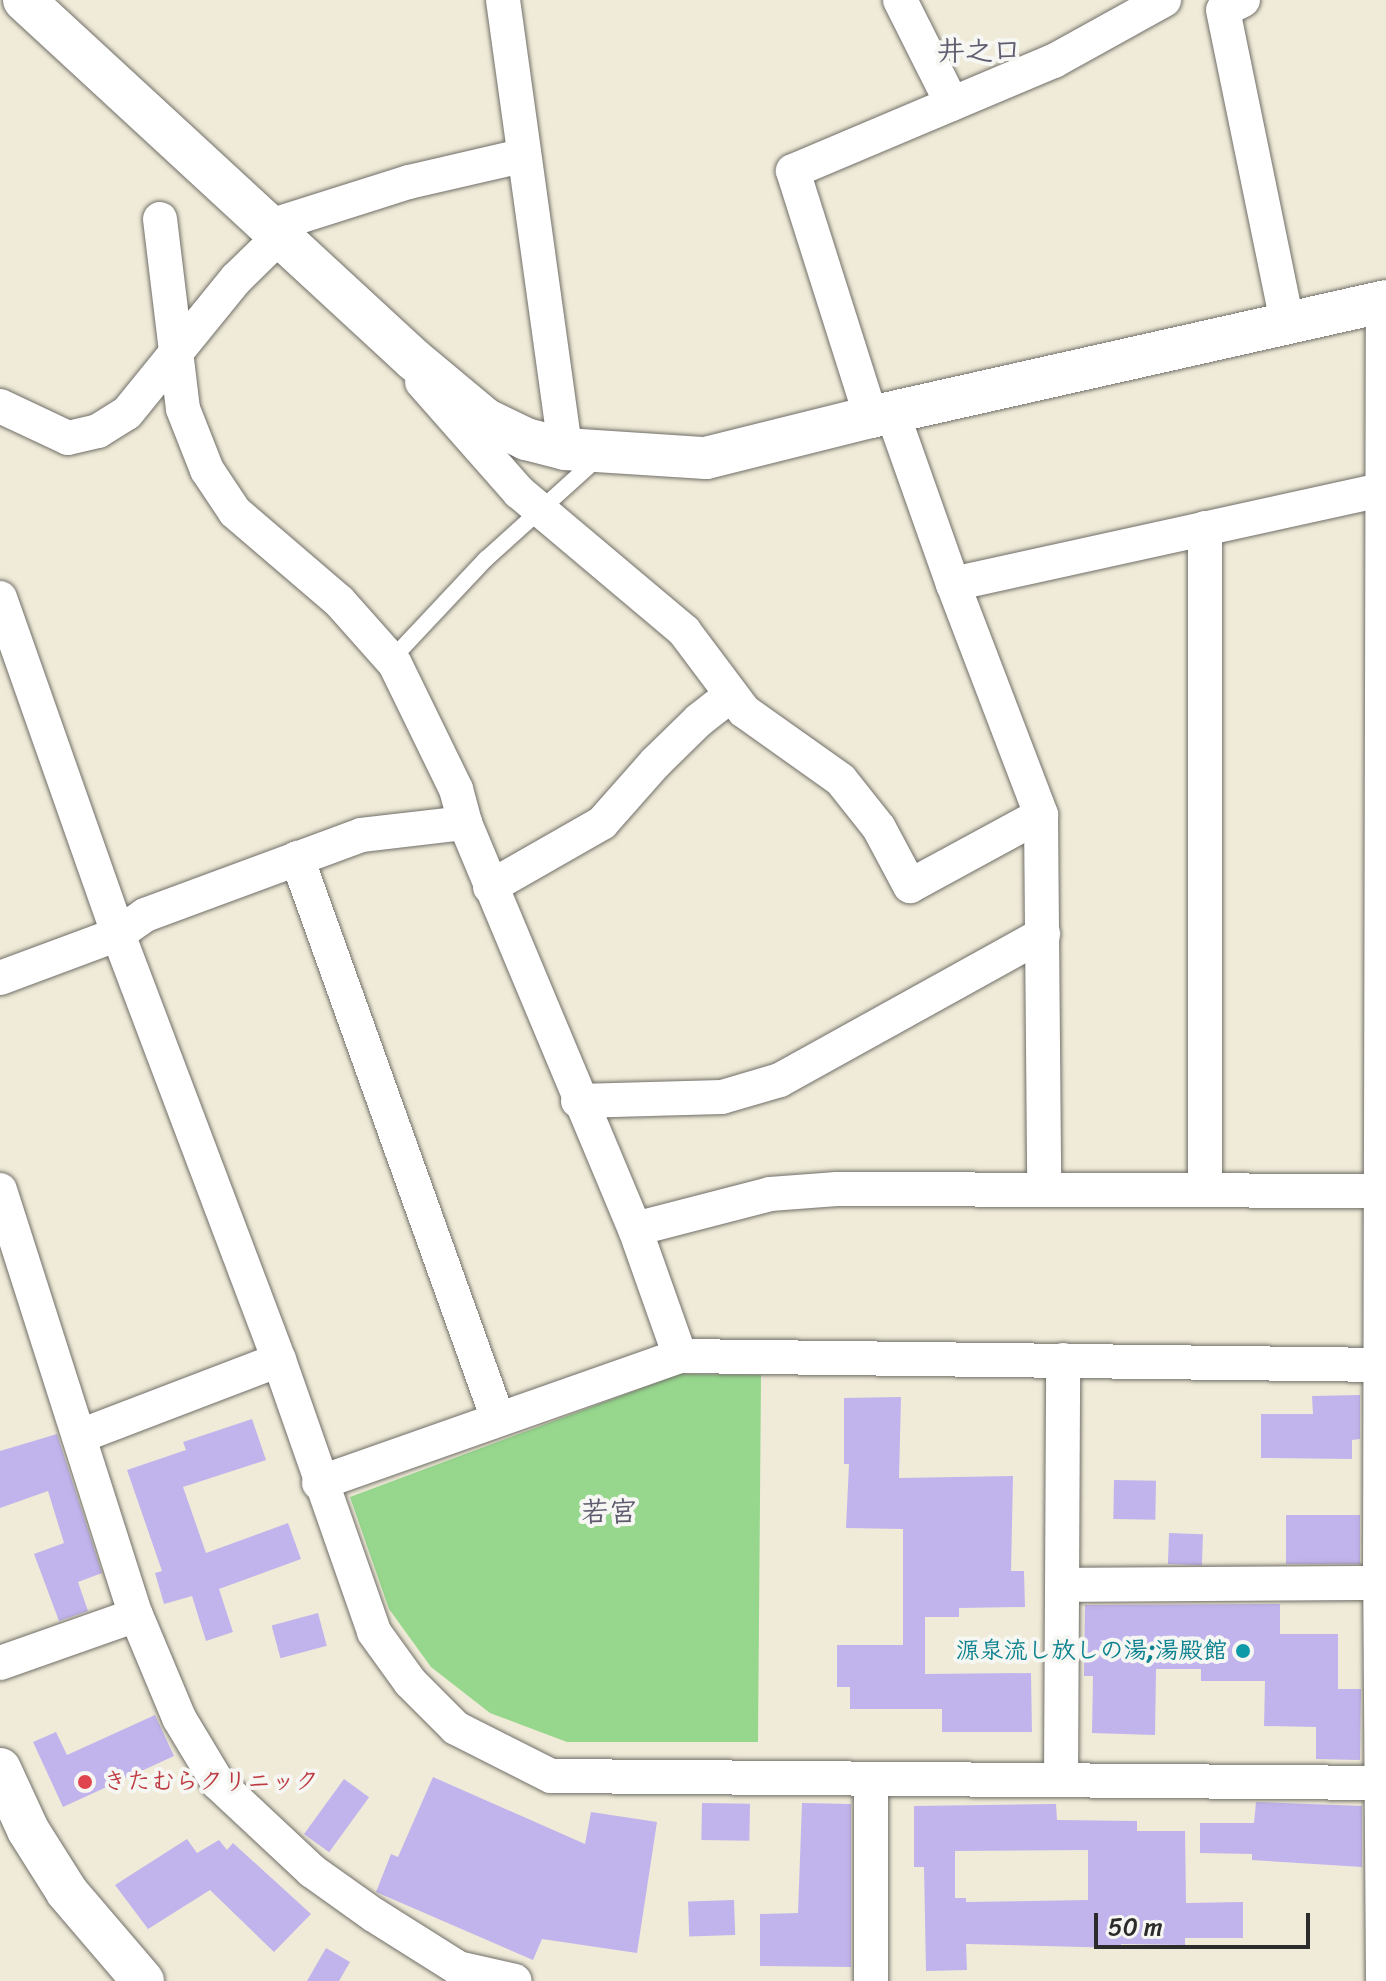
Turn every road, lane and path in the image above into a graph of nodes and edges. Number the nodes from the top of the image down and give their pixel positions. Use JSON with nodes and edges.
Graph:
{"nodes":[{"id":1,"x":24,"y":0,"type":"edge"},
{"id":2,"x":503,"y":0,"type":"edge"},
{"id":3,"x":900,"y":0,"type":"edge"},
{"id":4,"x":1164,"y":0,"type":"edge"},
{"id":5,"x":1227,"y":3,"type":"edge"},
{"id":6,"x":952,"y":104,"type":"junction"},
{"id":7,"x":522,"y":156,"type":"junction"},
{"id":8,"x":160,"y":219,"type":"dead end"},
{"id":9,"x":275,"y":231,"type":"junction"},
{"id":10,"x":1385,"y":301,"type":"edge"},
{"id":11,"x":1287,"y":323,"type":"junction"},
{"id":12,"x":176,"y":354,"type":"junction"},
{"id":13,"x":413,"y":359,"type":"junction"},
{"id":14,"x":0,"y":406,"type":"edge"},
{"id":15,"x":882,"y":415,"type":"junction"},
{"id":16,"x":586,"y":450,"type":"junction"},
{"id":17,"x":1381,"y":490,"type":"junction"},
{"id":18,"x":539,"y":510,"type":"junction"},
{"id":19,"x":1205,"y":528,"type":"junction"},
{"id":20,"x":953,"y":584,"type":"junction"},
{"id":21,"x":0,"y":598,"type":"edge"},
{"id":22,"x":391,"y":660,"type":"junction"},
{"id":23,"x":731,"y":695,"type":"junction"},
{"id":24,"x":1041,"y":815,"type":"junction"},
{"id":25,"x":465,"y":823,"type":"junction"},
{"id":26,"x":297,"y":858,"type":"junction"},
{"id":27,"x":490,"y":887,"type":"junction"},
{"id":28,"x":118,"y":934,"type":"junction"},
{"id":29,"x":1043,"y":934,"type":"junction"},
{"id":30,"x":0,"y":978,"type":"edge"},
{"id":31,"x":578,"y":1101,"type":"junction"},
{"id":32,"x":0,"y":1190,"type":"edge"},
{"id":33,"x":1044,"y":1190,"type":"junction"},
{"id":34,"x":1205,"y":1190,"type":"junction"},
{"id":35,"x":1383,"y":1191,"type":"junction"},
{"id":36,"x":635,"y":1229,"type":"junction"},
{"id":37,"x":680,"y":1356,"type":"junction"},
{"id":38,"x":279,"y":1360,"type":"junction"},
{"id":39,"x":1063,"y":1360,"type":"junction"},
{"id":40,"x":1383,"y":1365,"type":"edge"},
{"id":41,"x":498,"y":1419,"type":"junction"},
{"id":42,"x":80,"y":1436,"type":"junction"},
{"id":43,"x":319,"y":1483,"type":"junction"},
{"id":44,"x":1380,"y":1583,"type":"junction"},
{"id":45,"x":1063,"y":1585,"type":"junction"},
{"id":46,"x":136,"y":1615,"type":"junction"},
{"id":47,"x":0,"y":1663,"type":"edge"},
{"id":48,"x":0,"y":1772,"type":"edge"},
{"id":49,"x":1061,"y":1780,"type":"junction"},
{"id":50,"x":871,"y":1781,"type":"junction"},
{"id":51,"x":1382,"y":1783,"type":"junction"},
{"id":52,"x":143,"y":1981,"type":"edge"},
{"id":53,"x":515,"y":1981,"type":"edge"},
{"id":54,"x":871,"y":1981,"type":"edge"},
{"id":55,"x":1383,"y":1981,"type":"edge"}],
"edges":[{"from":1,"to":9,"type":"street"},
{"from":2,"to":7,"type":"street"},
{"from":3,"to":6,"type":"street"},
{"from":4,"to":6,"type":"street"},
{"from":5,"to":11,"type":"street"},
{"from":6,"to":15,"type":"street"},
{"from":7,"to":9,"type":"street"},
{"from":7,"to":16,"type":"street"},
{"from":8,"to":12,"type":"street"},
{"from":9,"to":12,"type":"street"},
{"from":9,"to":13,"type":"street"},
{"from":10,"to":11,"type":"street"},
{"from":10,"to":17,"type":"street"},
{"from":11,"to":15,"type":"street"},
{"from":12,"to":14,"type":"street"},
{"from":12,"to":22,"type":"street"},
{"from":13,"to":16,"type":"street"},
{"from":13,"to":18,"type":"street"},
{"from":15,"to":16,"type":"street"},
{"from":15,"to":20,"type":"street"},
{"from":16,"to":18,"type":"lane"},
{"from":17,"to":19,"type":"street"},
{"from":17,"to":35,"type":"street"},
{"from":18,"to":22,"type":"lane"},
{"from":18,"to":23,"type":"street"},
{"from":19,"to":20,"type":"street"},
{"from":19,"to":34,"type":"street"},
{"from":20,"to":24,"type":"street"},
{"from":21,"to":28,"type":"street"},
{"from":22,"to":25,"type":"street"},
{"from":23,"to":24,"type":"street"},
{"from":23,"to":27,"type":"street"},
{"from":24,"to":29,"type":"street"},
{"from":25,"to":26,"type":"street"},
{"from":25,"to":27,"type":"street"},
{"from":26,"to":28,"type":"street"},
{"from":26,"to":41,"type":"street"},
{"from":27,"to":31,"type":"street"},
{"from":28,"to":30,"type":"street"},
{"from":28,"to":38,"type":"street"},
{"from":29,"to":31,"type":"street"},
{"from":29,"to":33,"type":"street"},
{"from":31,"to":36,"type":"street"},
{"from":32,"to":42,"type":"street"},
{"from":33,"to":34,"type":"street"},
{"from":33,"to":36,"type":"street"},
{"from":34,"to":35,"type":"street"},
{"from":35,"to":40,"type":"street"},
{"from":36,"to":37,"type":"street"},
{"from":37,"to":39,"type":"street"},
{"from":37,"to":41,"type":"street"},
{"from":38,"to":42,"type":"street"},
{"from":38,"to":43,"type":"street"},
{"from":39,"to":40,"type":"street"},
{"from":39,"to":45,"type":"street"},
{"from":40,"to":44,"type":"street"},
{"from":41,"to":43,"type":"street"},
{"from":42,"to":46,"type":"street"},
{"from":43,"to":50,"type":"street"},
{"from":44,"to":45,"type":"street"},
{"from":44,"to":51,"type":"street"},
{"from":45,"to":49,"type":"street"},
{"from":46,"to":47,"type":"street"},
{"from":46,"to":53,"type":"street"},
{"from":48,"to":52,"type":"street"},
{"from":49,"to":50,"type":"street"},
{"from":49,"to":51,"type":"street"},
{"from":50,"to":54,"type":"street"},
{"from":51,"to":55,"type":"street"}]}
